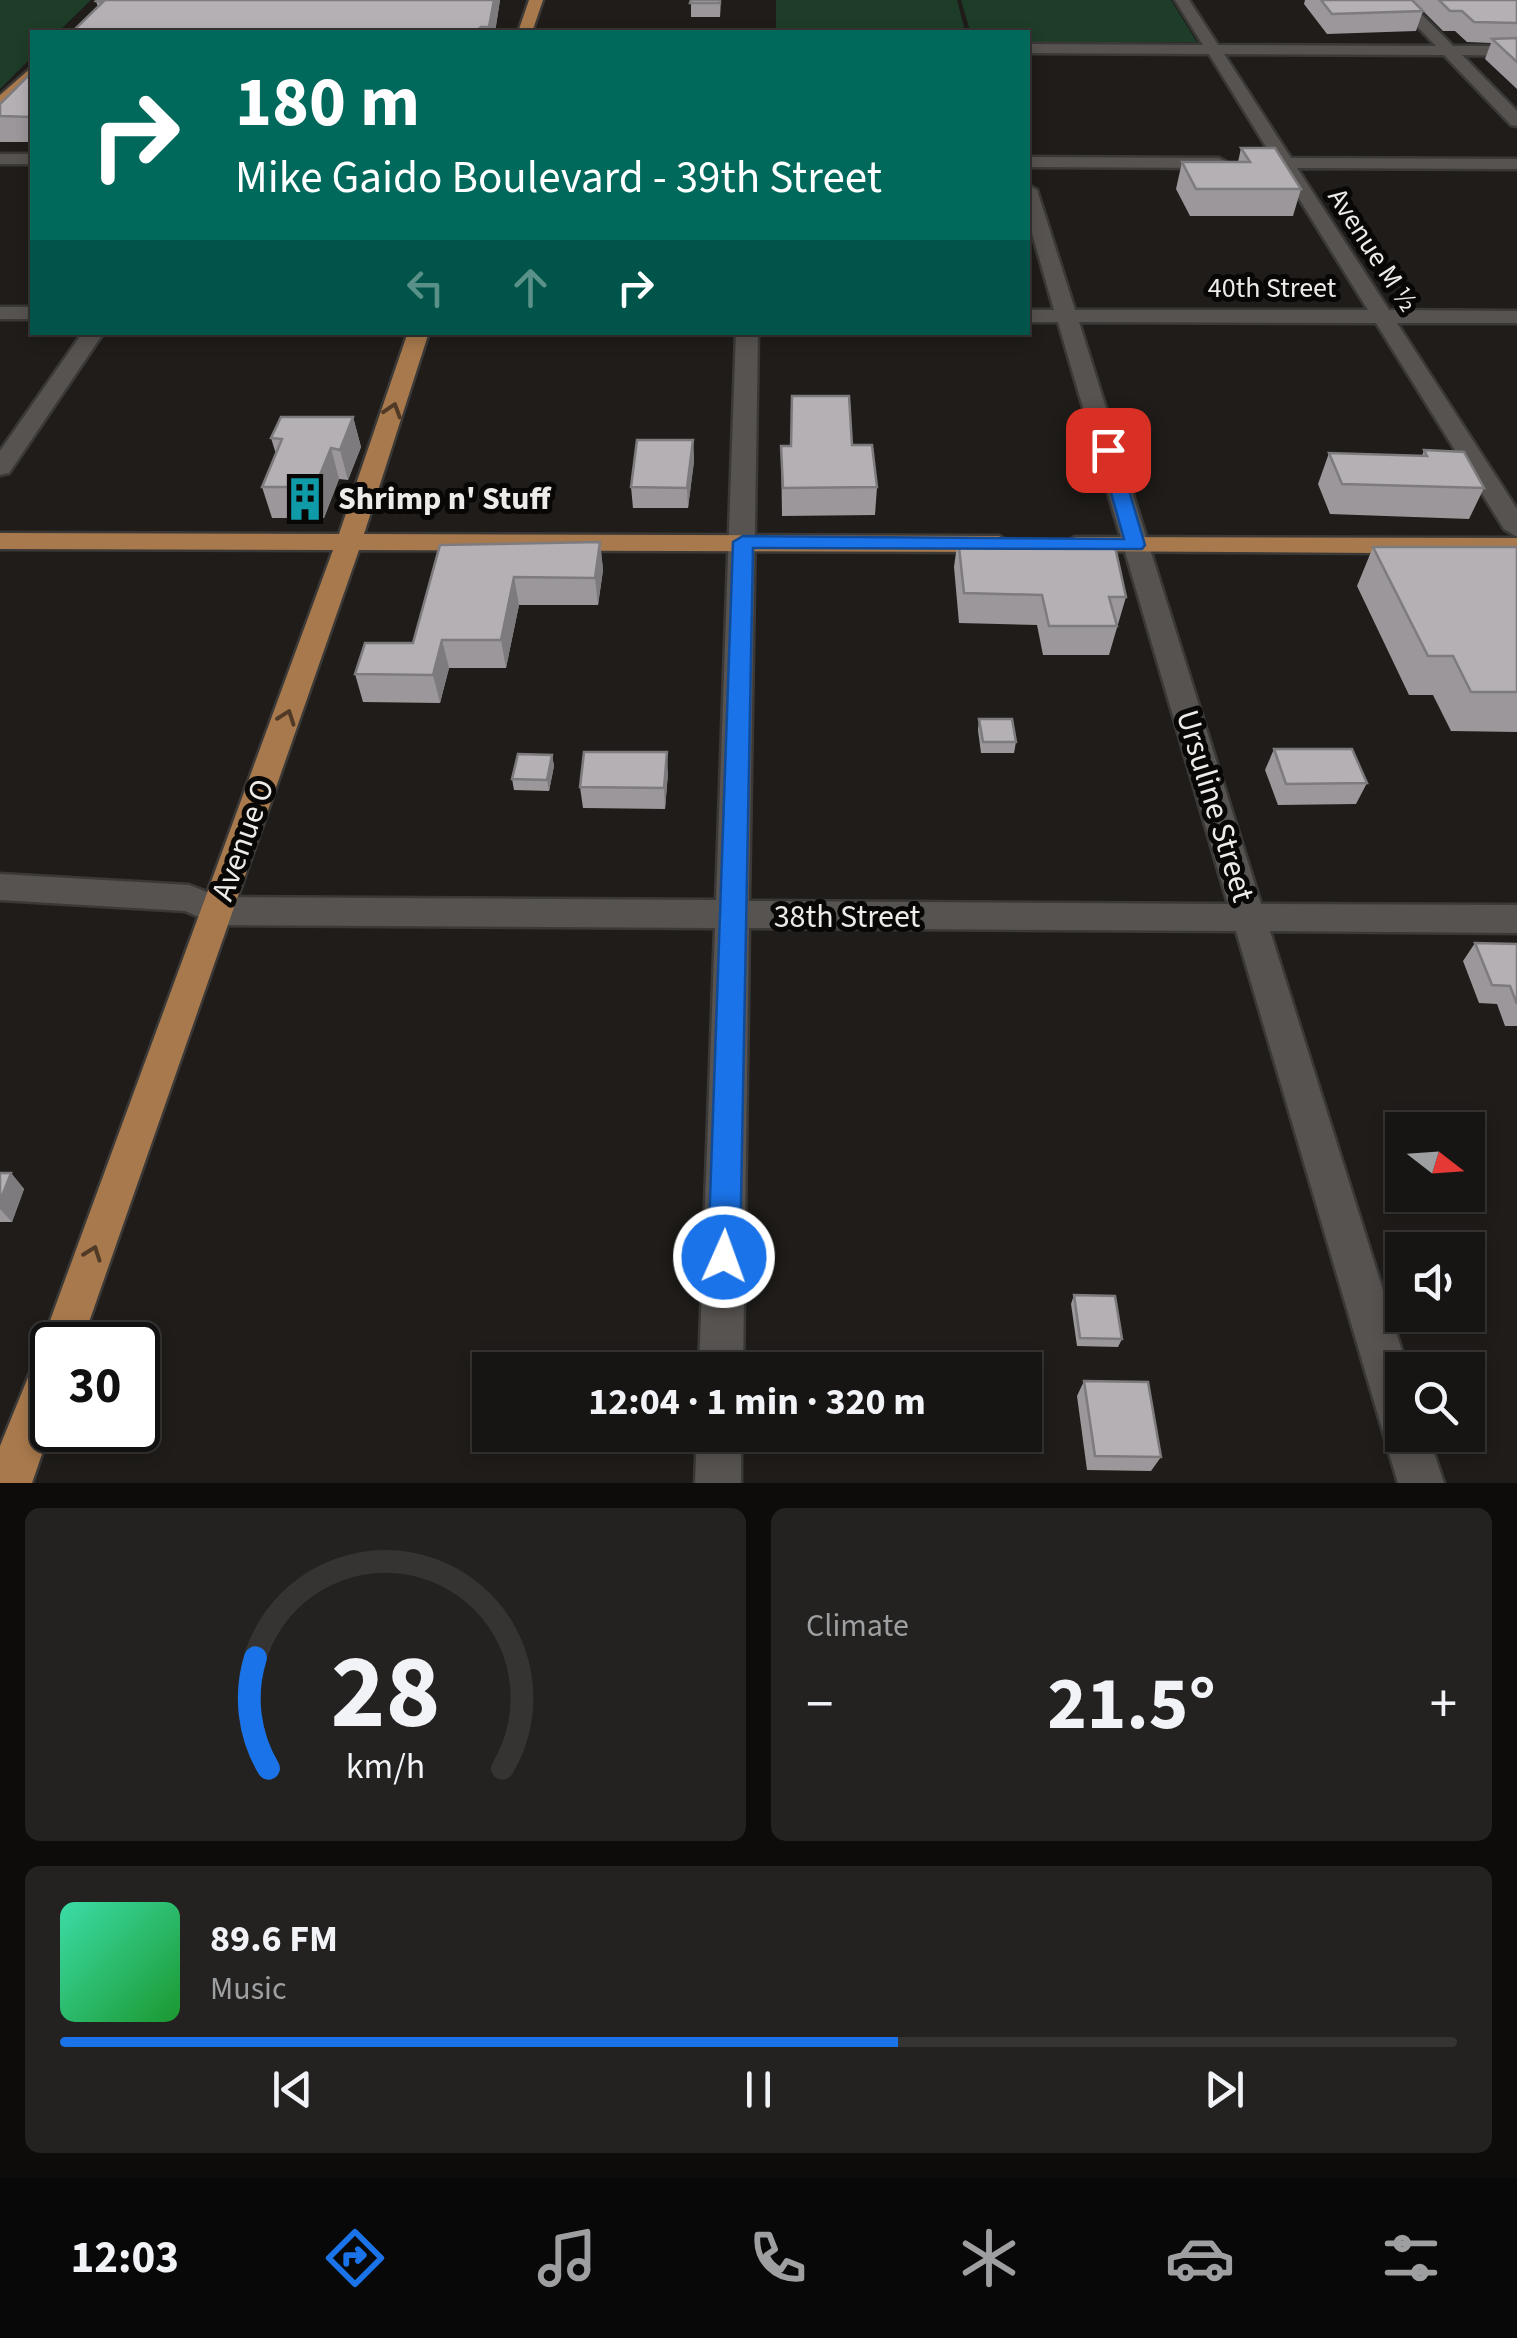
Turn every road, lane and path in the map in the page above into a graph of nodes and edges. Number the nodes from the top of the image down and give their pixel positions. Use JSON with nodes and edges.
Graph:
{"nodes":[{"id":1,"x":536,"y":0,"type":"edge"},
{"id":2,"x":1182,"y":0,"type":"edge"},
{"id":3,"x":1399,"y":0,"type":"edge"},
{"id":4,"x":526,"y":30,"type":"edge"},
{"id":5,"x":1030,"y":49,"type":"edge"},
{"id":6,"x":1212,"y":50,"type":"junction"},
{"id":7,"x":1448,"y":50,"type":"junction"},
{"id":8,"x":1517,"y":51,"type":"edge"},
{"id":9,"x":30,"y":74,"type":"edge"},
{"id":10,"x":0,"y":104,"type":"edge"},
{"id":11,"x":1517,"y":122,"type":"edge"},
{"id":12,"x":0,"y":158,"type":"edge"},
{"id":13,"x":30,"y":159,"type":"edge"},
{"id":14,"x":1030,"y":162,"type":"edge"},
{"id":15,"x":1285,"y":163,"type":"junction"},
{"id":16,"x":1517,"y":164,"type":"edge"},
{"id":17,"x":1030,"y":196,"type":"edge"},
{"id":18,"x":0,"y":313,"type":"edge"},
{"id":19,"x":30,"y":313,"type":"edge"},
{"id":20,"x":1030,"y":316,"type":"edge"},
{"id":21,"x":1068,"y":316,"type":"junction"},
{"id":22,"x":1382,"y":316,"type":"junction"},
{"id":23,"x":1517,"y":317,"type":"edge"},
{"id":24,"x":92,"y":335,"type":"edge"},
{"id":25,"x":419,"y":335,"type":"edge"},
{"id":26,"x":747,"y":335,"type":"edge"},
{"id":27,"x":0,"y":468,"type":"edge"},
{"id":28,"x":1517,"y":529,"type":"edge"},
{"id":29,"x":0,"y":541,"type":"edge"},
{"id":30,"x":350,"y":542,"type":"junction"},
{"id":31,"x":743,"y":542,"type":"junction"},
{"id":32,"x":1018,"y":544,"type":"edge"},
{"id":33,"x":1057,"y":544,"type":"edge"},
{"id":34,"x":1135,"y":545,"type":"junction"},
{"id":35,"x":1517,"y":546,"type":"edge"},
{"id":36,"x":0,"y":887,"type":"edge"},
{"id":37,"x":218,"y":911,"type":"junction"},
{"id":38,"x":733,"y":917,"type":"junction"},
{"id":39,"x":1248,"y":918,"type":"junction"},
{"id":40,"x":1517,"y":919,"type":"edge"},
{"id":41,"x":68,"y":1322,"type":"edge"},
{"id":42,"x":721,"y":1352,"type":"edge"},
{"id":43,"x":1385,"y":1367,"type":"edge"},
{"id":44,"x":30,"y":1426,"type":"edge"},
{"id":45,"x":719,"y":1452,"type":"edge"},
{"id":46,"x":1411,"y":1452,"type":"edge"},
{"id":47,"x":10,"y":1483,"type":"edge"},
{"id":48,"x":718,"y":1483,"type":"edge"},
{"id":49,"x":1421,"y":1483,"type":"edge"}],
"edges":[{"from":1,"to":4,"type":"main road"},
{"from":2,"to":6,"type":"street","name":"Avenue M ½"},
{"from":3,"to":7,"type":"street"},
{"from":5,"to":6,"type":"street"},
{"from":6,"to":7,"type":"street"},
{"from":6,"to":15,"type":"street","name":"Avenue M ½"},
{"from":7,"to":8,"type":"street"},
{"from":7,"to":11,"type":"street"},
{"from":9,"to":10,"type":"main road"},
{"from":12,"to":13,"type":"street"},
{"from":14,"to":15,"type":"street"},
{"from":15,"to":16,"type":"street"},
{"from":15,"to":22,"type":"street","name":"Avenue M ½"},
{"from":17,"to":21,"type":"street","name":"Ursuline Street"},
{"from":18,"to":19,"type":"street"},
{"from":20,"to":21,"type":"street","name":"40th Street"},
{"from":21,"to":22,"type":"street","name":"40th Street"},
{"from":21,"to":34,"type":"street","name":"Ursuline Street"},
{"from":22,"to":23,"type":"street","name":"40th Street"},
{"from":22,"to":28,"type":"street","name":"Avenue M ½"},
{"from":24,"to":27,"type":"street"},
{"from":30,"to":25,"type":"main road","name":"Avenue O","one_way":true},
{"from":26,"to":31,"type":"street"},
{"from":29,"to":30,"type":"main road"},
{"from":30,"to":31,"type":"main road"},
{"from":37,"to":30,"type":"main road","name":"Avenue O","one_way":true},
{"from":31,"to":32,"type":"main road"},
{"from":31,"to":38,"type":"street"},
{"from":33,"to":34,"type":"main road"},
{"from":34,"to":35,"type":"main road"},
{"from":34,"to":39,"type":"street","name":"Ursuline Street"},
{"from":36,"to":37,"type":"street","name":"38th Street"},
{"from":37,"to":38,"type":"street","name":"38th Street"},
{"from":41,"to":37,"type":"main road","name":"Avenue O","one_way":true},
{"from":38,"to":39,"type":"street","name":"38th Street"},
{"from":38,"to":42,"type":"street"},
{"from":39,"to":40,"type":"street","name":"38th Street"},
{"from":39,"to":43,"type":"street","name":"Ursuline Street"},
{"from":44,"to":47,"type":"main road"},
{"from":45,"to":48,"type":"street"},
{"from":46,"to":49,"type":"street"}]}
